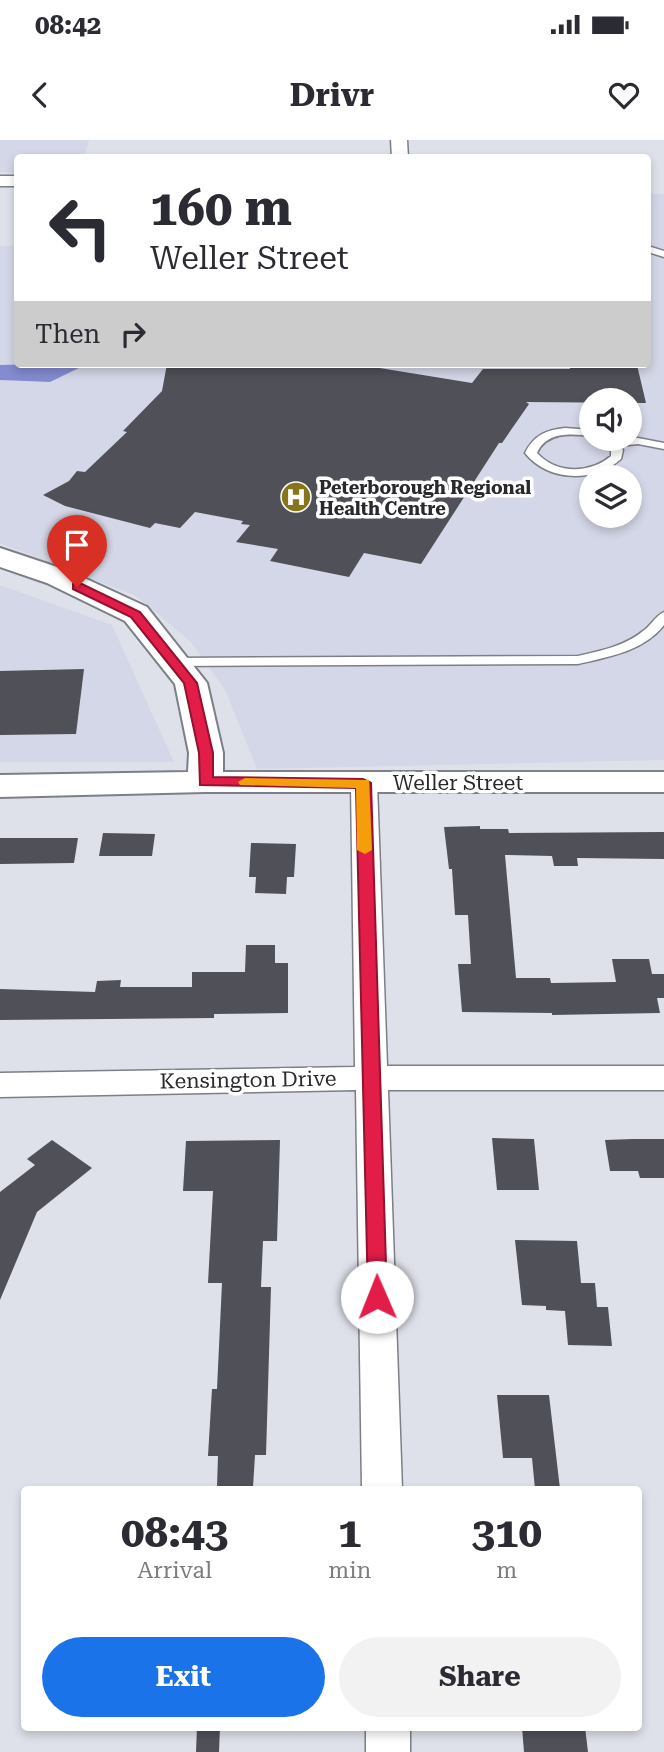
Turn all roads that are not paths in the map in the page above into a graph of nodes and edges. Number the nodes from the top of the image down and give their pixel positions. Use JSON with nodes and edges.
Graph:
{"nodes":[{"id":1,"x":579,"y":432,"type":"edge"},
{"id":2,"x":642,"y":442,"type":"edge"},
{"id":3,"x":664,"y":446,"type":"edge"},
{"id":4,"x":614,"y":451,"type":"edge"},
{"id":5,"x":0,"y":557,"type":"edge"},
{"id":6,"x":664,"y":616,"type":"edge"},
{"id":7,"x":174,"y":662,"type":"junction"},
{"id":8,"x":205,"y":782,"type":"junction"},
{"id":9,"x":664,"y":782,"type":"edge"},
{"id":10,"x":363,"y":783,"type":"junction"},
{"id":11,"x":0,"y":786,"type":"edge"},
{"id":12,"x":372,"y":1078,"type":"junction"},
{"id":13,"x":664,"y":1078,"type":"edge"},
{"id":14,"x":0,"y":1085,"type":"edge"},
{"id":15,"x":382,"y":1486,"type":"edge"},
{"id":16,"x":388,"y":1731,"type":"edge"},
{"id":17,"x":388,"y":1752,"type":"edge"}],
"edges":[{"from":1,"to":4,"type":"lane"},
{"from":2,"to":3,"type":"lane"},
{"from":5,"to":7,"type":"street"},
{"from":6,"to":7,"type":"lane"},
{"from":7,"to":8,"type":"street"},
{"from":8,"to":10,"type":"street","name":"Weller Street"},
{"from":8,"to":11,"type":"street","name":"Weller Street"},
{"from":9,"to":10,"type":"street","name":"Weller Street"},
{"from":10,"to":12,"type":"street"},
{"from":12,"to":13,"type":"street","name":"Kensington Drive"},
{"from":12,"to":14,"type":"street","name":"Kensington Drive"},
{"from":12,"to":15,"type":"street"},
{"from":16,"to":17,"type":"street"}]}
